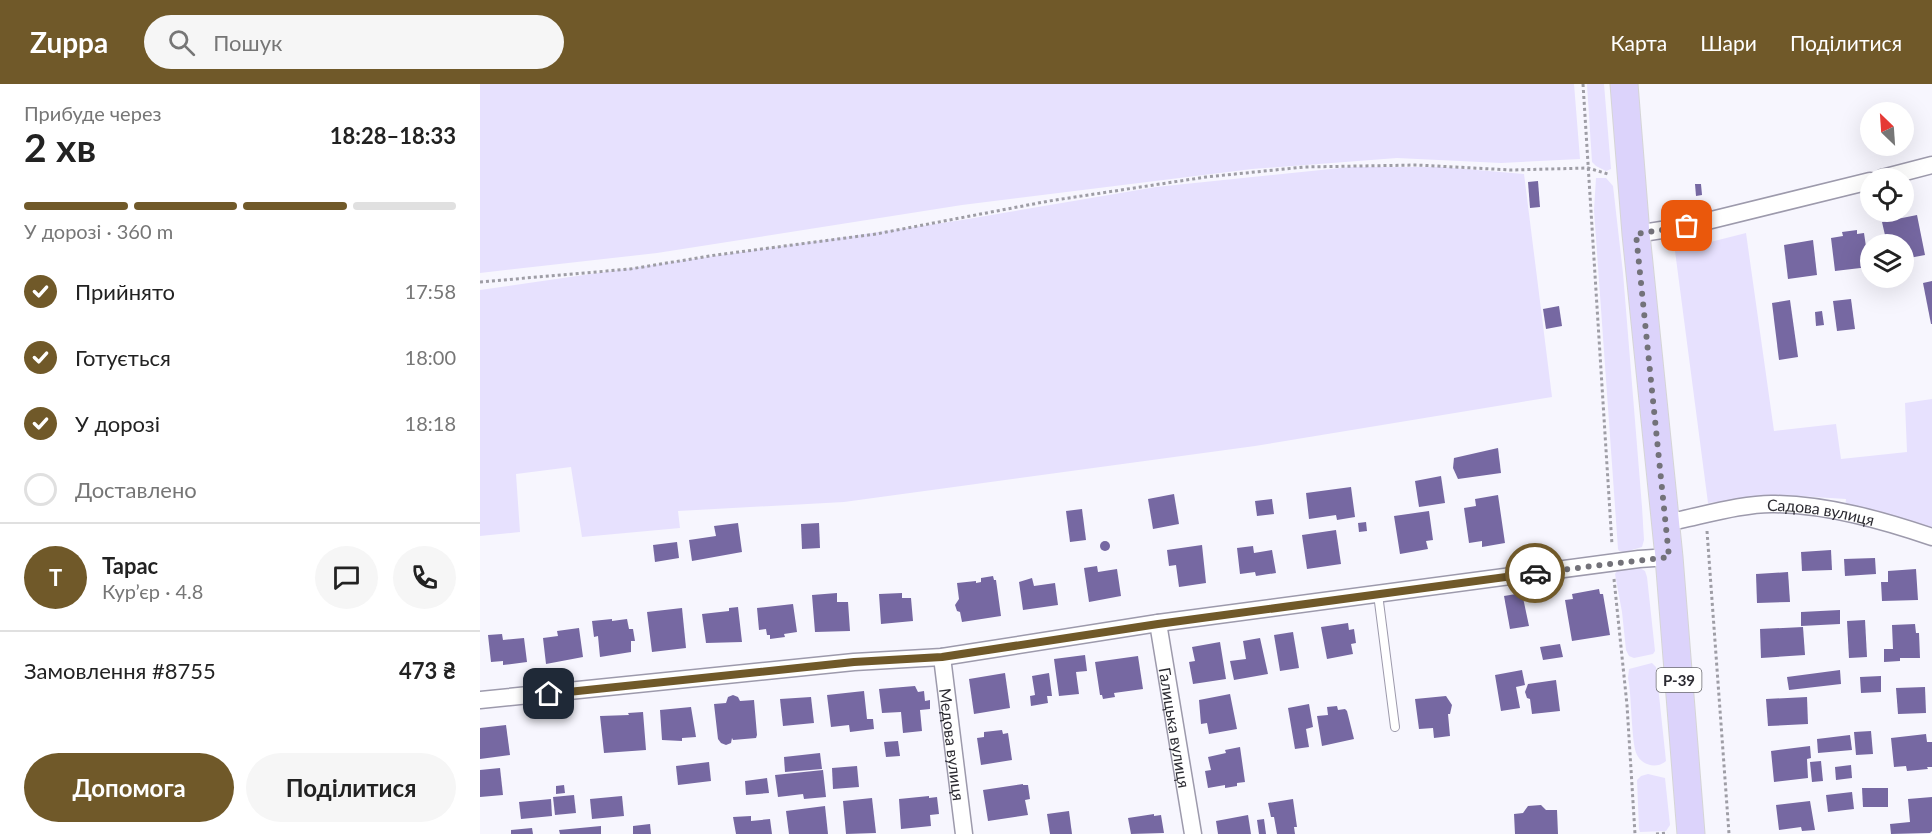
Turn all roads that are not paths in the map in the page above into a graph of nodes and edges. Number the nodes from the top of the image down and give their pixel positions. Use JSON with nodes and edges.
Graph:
{"nodes":[{"id":1,"x":1624,"y":84,"type":"edge"},
{"id":2,"x":1932,"y":165,"type":"edge"},
{"id":3,"x":1914,"y":170,"type":"edge"},
{"id":4,"x":1860,"y":183,"type":"edge"},
{"id":5,"x":1636,"y":234,"type":"junction"},
{"id":6,"x":1665,"y":523,"type":"junction"},
{"id":7,"x":1932,"y":537,"type":"edge"},
{"id":8,"x":1669,"y":557,"type":"junction"},
{"id":9,"x":1378,"y":594,"type":"junction"},
{"id":10,"x":1158,"y":624,"type":"junction"},
{"id":11,"x":942,"y":657,"type":"junction"},
{"id":12,"x":480,"y":700,"type":"edge"},
{"id":13,"x":1395,"y":728,"type":"dead end"},
{"id":14,"x":964,"y":834,"type":"edge"},
{"id":15,"x":1193,"y":834,"type":"edge"},
{"id":16,"x":1691,"y":834,"type":"edge"}],
"edges":[{"from":1,"to":5,"type":"main road","number":"Р-39"},
{"from":2,"to":3,"type":"street"},
{"from":4,"to":5,"type":"street"},
{"from":5,"to":6,"type":"main road","number":"Р-39"},
{"from":6,"to":7,"type":"street","name":"Садова вулиця"},
{"from":6,"to":8,"type":"main road","number":"Р-39"},
{"from":8,"to":9,"type":"street"},
{"from":8,"to":16,"type":"main road","number":"Р-39"},
{"from":9,"to":10,"type":"street"},
{"from":9,"to":13,"type":"lane"},
{"from":10,"to":11,"type":"street"},
{"from":10,"to":15,"type":"street","name":"Галицька вулиця"},
{"from":11,"to":12,"type":"street"},
{"from":11,"to":14,"type":"street","name":"Медова вулиця"}]}
